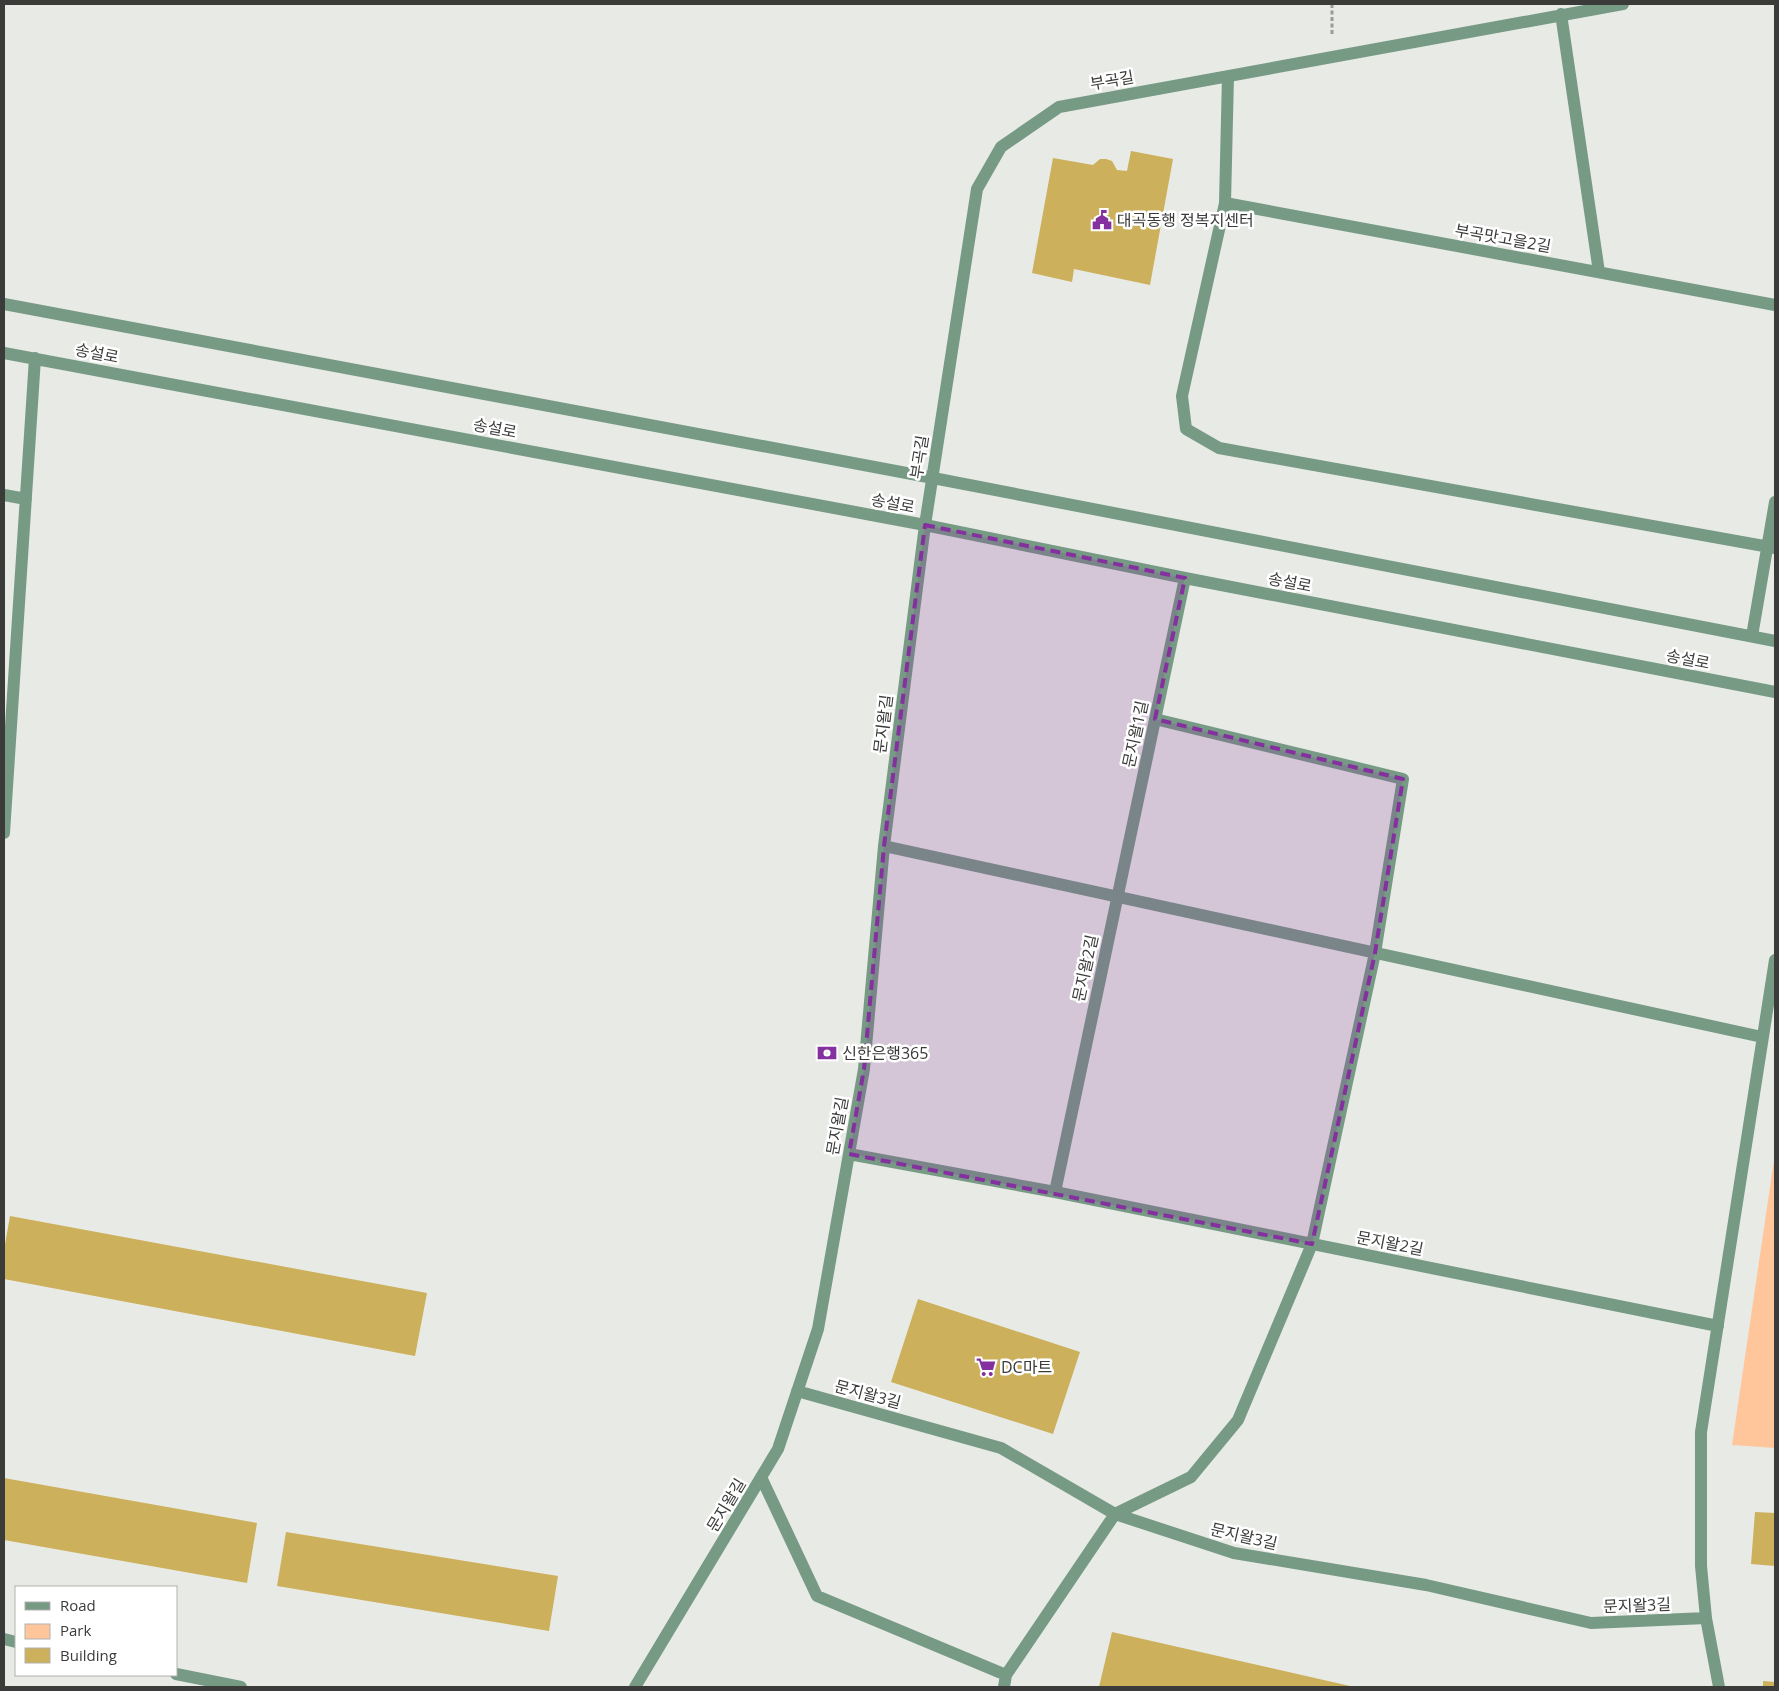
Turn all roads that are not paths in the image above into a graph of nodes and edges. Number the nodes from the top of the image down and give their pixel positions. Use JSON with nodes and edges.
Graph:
{"nodes":[{"id":1,"x":1623,"y":4,"type":"edge"},
{"id":2,"x":1561,"y":14,"type":"junction"},
{"id":3,"x":1228,"y":76,"type":"junction"},
{"id":4,"x":1225,"y":204,"type":"junction"},
{"id":5,"x":1598,"y":272,"type":"junction"},
{"id":6,"x":4,"y":304,"type":"edge"},
{"id":7,"x":1775,"y":305,"type":"edge"},
{"id":8,"x":4,"y":353,"type":"edge"},
{"id":9,"x":34,"y":358,"type":"junction"},
{"id":10,"x":932,"y":478,"type":"junction"},
{"id":11,"x":4,"y":495,"type":"edge"},
{"id":12,"x":26,"y":500,"type":"junction"},
{"id":13,"x":1775,"y":502,"type":"edge"},
{"id":14,"x":925,"y":525,"type":"junction"},
{"id":15,"x":1772,"y":547,"type":"edge"},
{"id":16,"x":1184,"y":578,"type":"junction"},
{"id":17,"x":1752,"y":636,"type":"junction"},
{"id":18,"x":1775,"y":641,"type":"edge"},
{"id":19,"x":1775,"y":692,"type":"edge"},
{"id":20,"x":1155,"y":719,"type":"junction"},
{"id":21,"x":4,"y":833,"type":"edge"},
{"id":22,"x":884,"y":846,"type":"junction"},
{"id":23,"x":1116,"y":897,"type":"junction"},
{"id":24,"x":1375,"y":953,"type":"junction"},
{"id":25,"x":1775,"y":960,"type":"edge"},
{"id":26,"x":1762,"y":1037,"type":"junction"},
{"id":27,"x":849,"y":1154,"type":"junction"},
{"id":28,"x":1056,"y":1192,"type":"junction"},
{"id":29,"x":1312,"y":1244,"type":"junction"},
{"id":30,"x":1718,"y":1326,"type":"junction"},
{"id":31,"x":797,"y":1391,"type":"junction"},
{"id":32,"x":761,"y":1477,"type":"junction"},
{"id":33,"x":1115,"y":1514,"type":"junction"},
{"id":34,"x":1706,"y":1618,"type":"junction"},
{"id":35,"x":178,"y":1674,"type":"edge"},
{"id":36,"x":1005,"y":1681,"type":"edge"},
{"id":37,"x":241,"y":1687,"type":"edge"},
{"id":38,"x":635,"y":1687,"type":"edge"},
{"id":39,"x":1719,"y":1687,"type":"edge"}],
"edges":[{"from":1,"to":2,"type":"street","name":"부곡길"},
{"from":2,"to":3,"type":"street","name":"부곡길"},
{"from":2,"to":5,"type":"street"},
{"from":3,"to":4,"type":"street"},
{"from":3,"to":10,"type":"street","name":"부곡길"},
{"from":4,"to":5,"type":"street","name":"부곡맛고을2길"},
{"from":4,"to":15,"type":"street"},
{"from":5,"to":7,"type":"street","name":"부곡맛고을2길"},
{"from":6,"to":10,"type":"street","name":"송설로"},
{"from":8,"to":9,"type":"street","name":"송설로"},
{"from":9,"to":12,"type":"street"},
{"from":9,"to":14,"type":"street","name":"송설로"},
{"from":10,"to":14,"type":"street","name":"부곡길"},
{"from":10,"to":17,"type":"street","name":"송설로"},
{"from":11,"to":12,"type":"street"},
{"from":12,"to":21,"type":"street"},
{"from":13,"to":15,"type":"street"},
{"from":14,"to":16,"type":"street","name":"송설로"},
{"from":14,"to":22,"type":"street","name":"문지왈길"},
{"from":15,"to":17,"type":"street"},
{"from":16,"to":19,"type":"street","name":"송설로"},
{"from":16,"to":20,"type":"street","name":"문지왈1길"},
{"from":17,"to":18,"type":"street","name":"송설로"},
{"from":20,"to":23,"type":"street","name":"문지왈1길"},
{"from":20,"to":24,"type":"street"},
{"from":22,"to":23,"type":"street"},
{"from":22,"to":27,"type":"street","name":"문지왈길"},
{"from":23,"to":24,"type":"street"},
{"from":23,"to":28,"type":"street","name":"문지왈2길"},
{"from":24,"to":26,"type":"street"},
{"from":24,"to":29,"type":"street"},
{"from":25,"to":26,"type":"street"},
{"from":26,"to":30,"type":"street"},
{"from":27,"to":28,"type":"street","name":"문지왈2길"},
{"from":27,"to":31,"type":"street","name":"문지왈길"},
{"from":28,"to":29,"type":"street","name":"문지왈2길"},
{"from":29,"to":30,"type":"street","name":"문지왈2길"},
{"from":29,"to":33,"type":"street"},
{"from":30,"to":34,"type":"street"},
{"from":31,"to":32,"type":"street","name":"문지왈길"},
{"from":31,"to":33,"type":"street","name":"문지왈3길"},
{"from":32,"to":36,"type":"street"},
{"from":32,"to":38,"type":"street","name":"문지왈길"},
{"from":33,"to":34,"type":"street","name":"문지왈3길"},
{"from":33,"to":36,"type":"street"},
{"from":34,"to":39,"type":"street"},
{"from":35,"to":37,"type":"street"}]}
